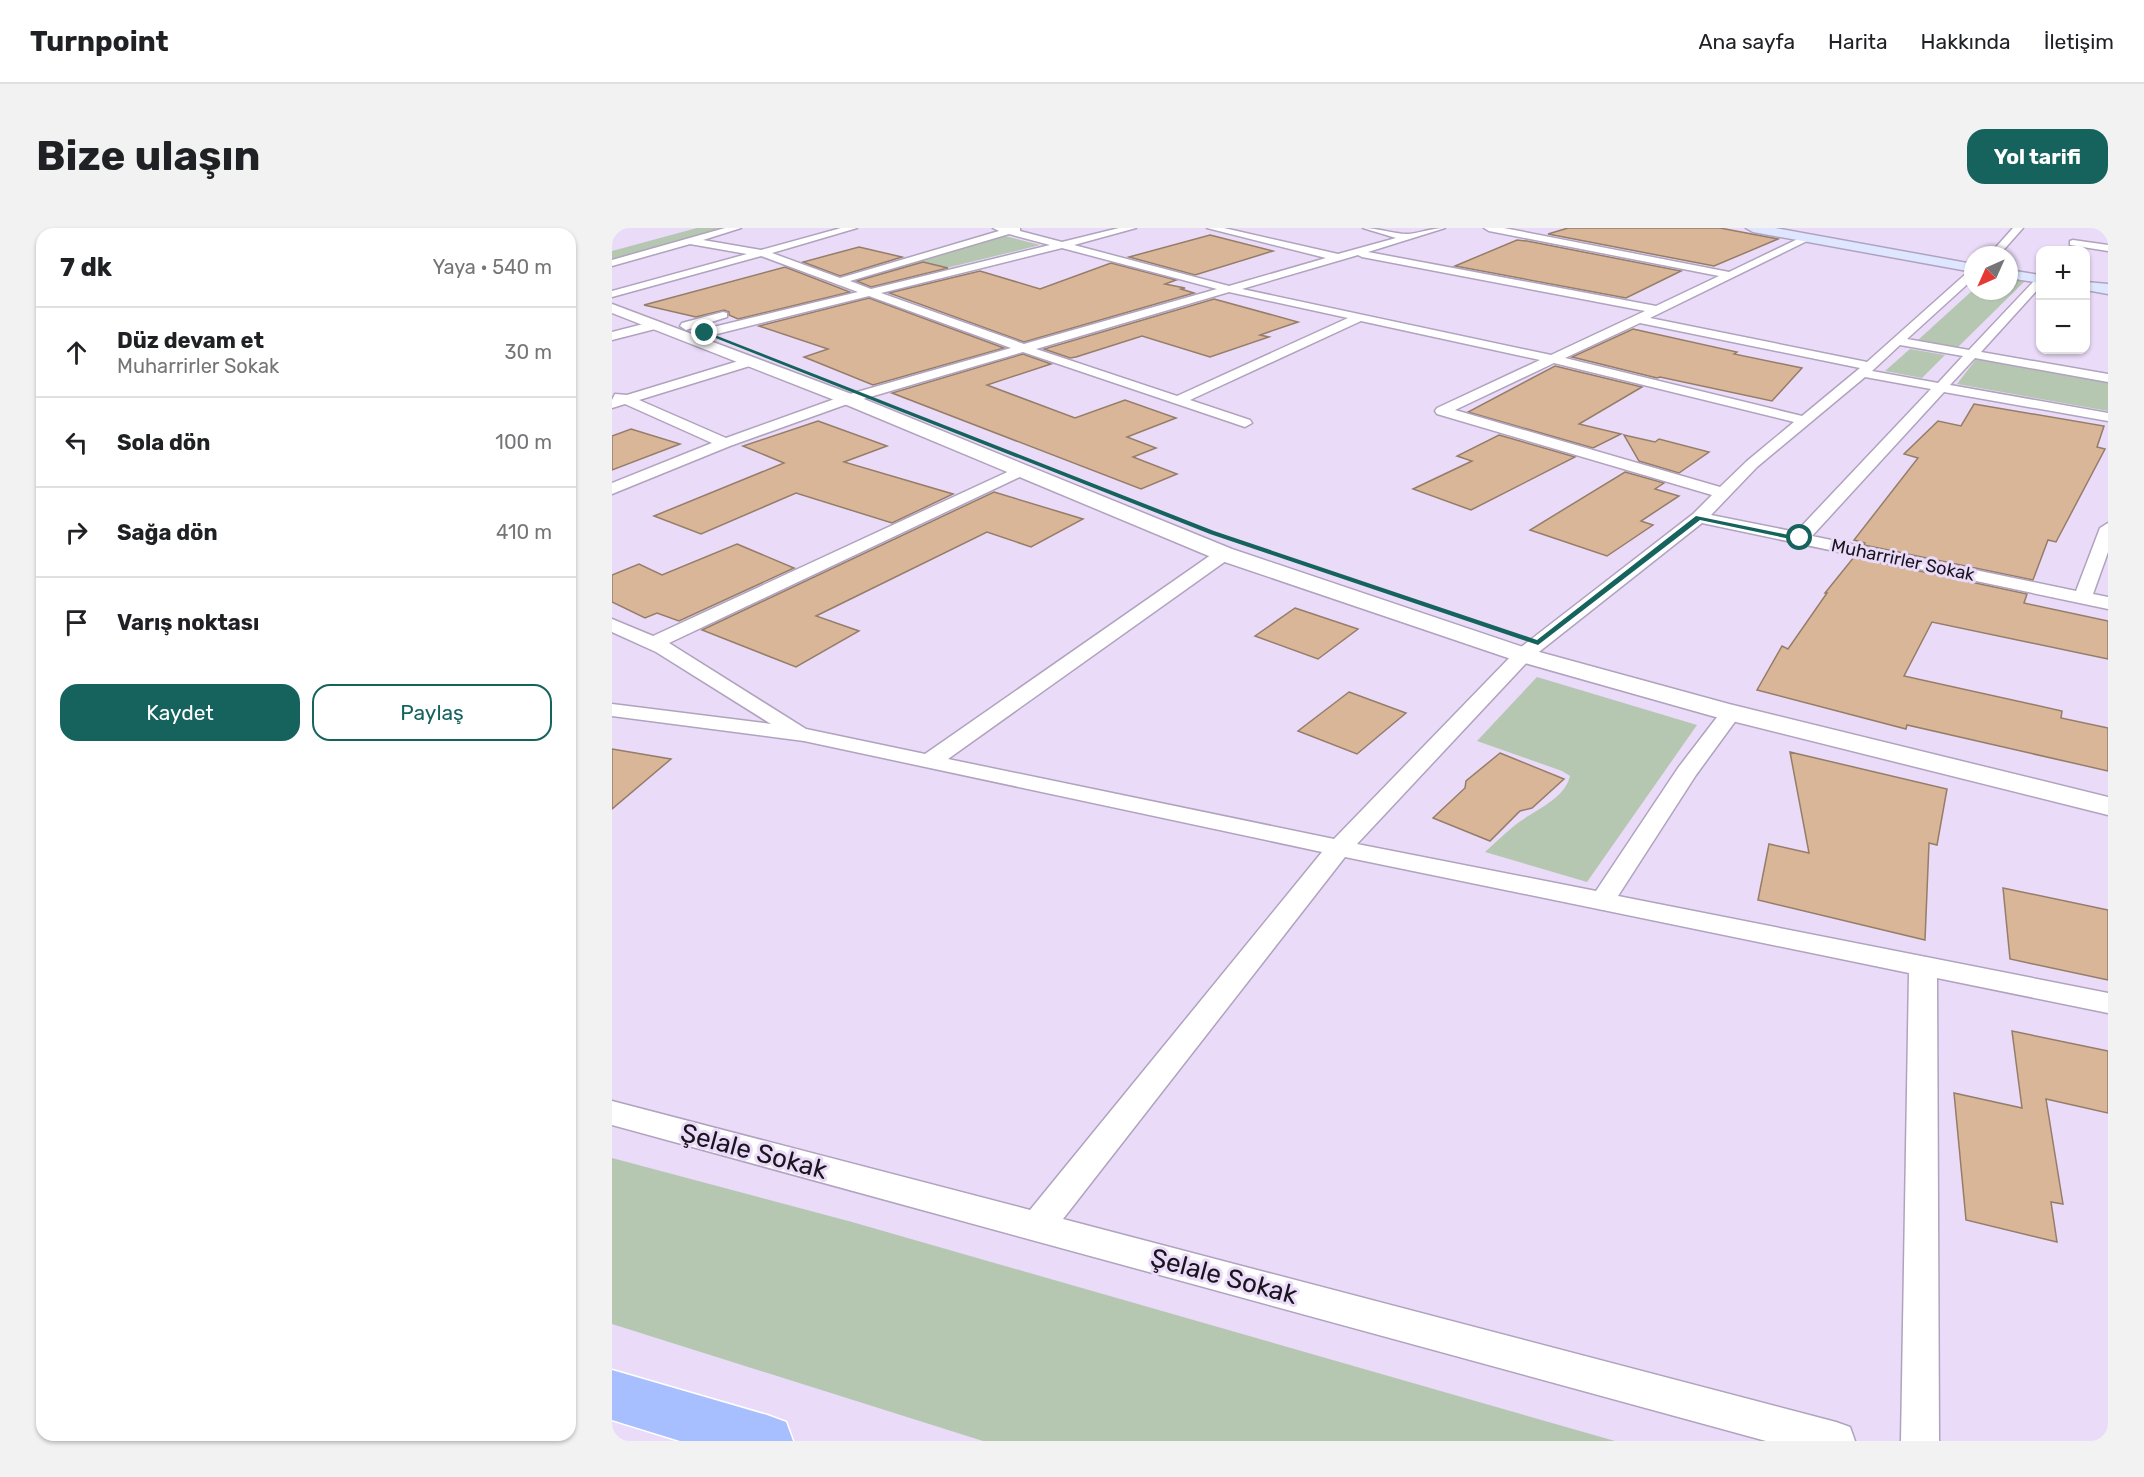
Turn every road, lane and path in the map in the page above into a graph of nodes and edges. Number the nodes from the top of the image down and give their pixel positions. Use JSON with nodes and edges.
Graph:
{"nodes":[{"id":1,"x":736,"y":228,"type":"edge"},
{"id":2,"x":852,"y":228,"type":"edge"},
{"id":3,"x":1022,"y":228,"type":"edge"},
{"id":4,"x":1131,"y":228,"type":"edge"},
{"id":5,"x":1212,"y":228,"type":"edge"},
{"id":6,"x":1368,"y":228,"type":"edge"},
{"id":7,"x":1440,"y":228,"type":"edge"},
{"id":8,"x":1489,"y":228,"type":"edge"},
{"id":9,"x":1753,"y":228,"type":"edge"},
{"id":10,"x":2018,"y":228,"type":"edge"},
{"id":11,"x":1003,"y":230,"type":"edge"},
{"id":12,"x":1811,"y":231,"type":"edge"},
{"id":13,"x":1408,"y":238,"type":"junction"},
{"id":14,"x":690,"y":241,"type":"junction"},
{"id":15,"x":2073,"y":243,"type":"edge"},
{"id":16,"x":1060,"y":245,"type":"junction"},
{"id":17,"x":2002,"y":246,"type":"edge"},
{"id":18,"x":2108,"y":248,"type":"edge"},
{"id":19,"x":762,"y":253,"type":"junction"},
{"id":20,"x":1357,"y":253,"type":"junction"},
{"id":21,"x":1339,"y":258,"type":"junction"},
{"id":22,"x":1964,"y":259,"type":"edge"},
{"id":23,"x":612,"y":263,"type":"edge"},
{"id":24,"x":1964,"y":266,"type":"edge"},
{"id":25,"x":2018,"y":269,"type":"edge"},
{"id":26,"x":2036,"y":272,"type":"edge"},
{"id":27,"x":1730,"y":275,"type":"junction"},
{"id":28,"x":2018,"y":276,"type":"edge"},
{"id":29,"x":2036,"y":279,"type":"edge"},
{"id":30,"x":2090,"y":280,"type":"edge"},
{"id":31,"x":839,"y":281,"type":"junction"},
{"id":32,"x":1964,"y":281,"type":"edge"},
{"id":33,"x":2108,"y":282,"type":"edge"},
{"id":34,"x":2036,"y":284,"type":"edge"},
{"id":35,"x":2090,"y":287,"type":"edge"},
{"id":36,"x":817,"y":288,"type":"dead end"},
{"id":37,"x":1229,"y":289,"type":"junction"},
{"id":38,"x":2108,"y":289,"type":"edge"},
{"id":39,"x":871,"y":292,"type":"junction"},
{"id":40,"x":612,"y":296,"type":"edge"},
{"id":41,"x":612,"y":308,"type":"edge"},
{"id":42,"x":1657,"y":310,"type":"junction"},
{"id":43,"x":730,"y":313,"type":"dead end"},
{"id":44,"x":1360,"y":317,"type":"junction"},
{"id":45,"x":1639,"y":319,"type":"junction"},
{"id":46,"x":655,"y":325,"type":"junction"},
{"id":47,"x":696,"y":329,"type":"junction"},
{"id":48,"x":612,"y":336,"type":"edge"},
{"id":49,"x":1896,"y":341,"type":"junction"},
{"id":50,"x":1025,"y":349,"type":"junction"},
{"id":51,"x":1971,"y":354,"type":"junction"},
{"id":52,"x":1552,"y":359,"type":"junction"},
{"id":53,"x":749,"y":362,"type":"junction"},
{"id":54,"x":1865,"y":370,"type":"junction"},
{"id":55,"x":2108,"y":378,"type":"edge"},
{"id":56,"x":1939,"y":388,"type":"junction"},
{"id":57,"x":612,"y":394,"type":"edge"},
{"id":58,"x":855,"y":397,"type":"junction"},
{"id":59,"x":1178,"y":400,"type":"junction"},
{"id":60,"x":619,"y":402,"type":"edge"},
{"id":61,"x":2108,"y":417,"type":"edge"},
{"id":62,"x":1805,"y":421,"type":"junction"},
{"id":63,"x":1245,"y":423,"type":"dead end"},
{"id":64,"x":725,"y":443,"type":"junction"},
{"id":65,"x":1021,"y":471,"type":"junction"},
{"id":66,"x":612,"y":489,"type":"edge"},
{"id":67,"x":1723,"y":493,"type":"junction"},
{"id":68,"x":1699,"y":518,"type":"junction"},
{"id":69,"x":2108,"y":528,"type":"edge"},
{"id":70,"x":1800,"y":538,"type":"junction"},
{"id":71,"x":1224,"y":554,"type":"junction"},
{"id":72,"x":2083,"y":598,"type":"junction"},
{"id":73,"x":2108,"y":603,"type":"edge"},
{"id":74,"x":612,"y":625,"type":"edge"},
{"id":75,"x":654,"y":643,"type":"junction"},
{"id":76,"x":1530,"y":649,"type":"junction"},
{"id":77,"x":612,"y":710,"type":"edge"},
{"id":78,"x":1731,"y":712,"type":"junction"},
{"id":79,"x":804,"y":735,"type":"junction"},
{"id":80,"x":931,"y":760,"type":"junction"},
{"id":81,"x":2108,"y":786,"type":"edge"},
{"id":82,"x":2108,"y":806,"type":"edge"},
{"id":83,"x":1339,"y":848,"type":"junction"},
{"id":84,"x":1602,"y":901,"type":"junction"},
{"id":85,"x":1923,"y":966,"type":"junction"},
{"id":86,"x":2108,"y":1003,"type":"edge"},
{"id":87,"x":612,"y":1113,"type":"edge"},
{"id":88,"x":1038,"y":1226,"type":"junction"},
{"id":89,"x":612,"y":1395,"type":"edge"},
{"id":90,"x":767,"y":1441,"type":"edge"},
{"id":91,"x":1836,"y":1441,"type":"edge"},
{"id":92,"x":1920,"y":1441,"type":"edge"}],
"edges":[{"from":1,"to":14,"type":"street"},
{"from":2,"to":19,"type":"street"},
{"from":3,"to":11,"type":"street"},
{"from":4,"to":16,"type":"street"},
{"from":5,"to":21,"type":"street"},
{"from":6,"to":13,"type":"street"},
{"from":7,"to":13,"type":"street"},
{"from":8,"to":27,"type":"street"},
{"from":9,"to":12,"type":"main road"},
{"from":10,"to":17,"type":"street"},
{"from":11,"to":16,"type":"street"},
{"from":11,"to":31,"type":"street"},
{"from":12,"to":22,"type":"main road"},
{"from":12,"to":24,"type":"main road"},
{"from":12,"to":27,"type":"street"},
{"from":13,"to":20,"type":"street"},
{"from":14,"to":19,"type":"street"},
{"from":14,"to":23,"type":"street"},
{"from":15,"to":18,"type":"street"},
{"from":16,"to":37,"type":"street"},
{"from":16,"to":39,"type":"street"},
{"from":19,"to":31,"type":"street"},
{"from":19,"to":40,"type":"street"},
{"from":20,"to":21,"type":"street"},
{"from":20,"to":42,"type":"street"},
{"from":21,"to":37,"type":"street"},
{"from":25,"to":26,"type":"main road"},
{"from":27,"to":42,"type":"street"},
{"from":28,"to":29,"type":"main road"},
{"from":30,"to":33,"type":"main road"},
{"from":31,"to":36,"type":"street"},
{"from":31,"to":39,"type":"street"},
{"from":32,"to":49,"type":"street"},
{"from":34,"to":51,"type":"street"},
{"from":35,"to":38,"type":"main road"},
{"from":37,"to":44,"type":"street"},
{"from":37,"to":50,"type":"street"},
{"from":39,"to":47,"type":"street"},
{"from":39,"to":50,"type":"street"},
{"from":40,"to":47,"type":"street"},
{"from":41,"to":46,"type":"street"},
{"from":42,"to":45,"type":"street"},
{"from":43,"to":47,"type":"street"},
{"from":44,"to":52,"type":"street"},
{"from":44,"to":59,"type":"street"},
{"from":45,"to":52,"type":"street"},
{"from":45,"to":54,"type":"street"},
{"from":46,"to":48,"type":"street"},
{"from":46,"to":53,"type":"street"},
{"from":47,"to":58,"type":"street"},
{"from":49,"to":51,"type":"street"},
{"from":49,"to":54,"type":"street"},
{"from":50,"to":58,"type":"street"},
{"from":50,"to":59,"type":"street"},
{"from":51,"to":55,"type":"street"},
{"from":51,"to":56,"type":"street"},
{"from":52,"to":62,"type":"street"},
{"from":52,"to":67,"type":"street"},
{"from":53,"to":58,"type":"street"},
{"from":53,"to":60,"type":"street"},
{"from":54,"to":56,"type":"street"},
{"from":54,"to":62,"type":"street"},
{"from":56,"to":61,"type":"street"},
{"from":56,"to":70,"type":"street"},
{"from":57,"to":60,"type":"street"},
{"from":58,"to":64,"type":"street"},
{"from":58,"to":65,"type":"street"},
{"from":58,"to":76,"type":"street"},
{"from":59,"to":63,"type":"street"},
{"from":60,"to":64,"type":"street"},
{"from":62,"to":67,"type":"street"},
{"from":64,"to":66,"type":"street"},
{"from":65,"to":71,"type":"street"},
{"from":65,"to":75,"type":"street"},
{"from":67,"to":68,"type":"street"},
{"from":68,"to":70,"type":"street","name":"Muharrirler Sokak"},
{"from":68,"to":76,"type":"street"},
{"from":69,"to":72,"type":"street"},
{"from":70,"to":72,"type":"street","name":"Muharrirler Sokak"},
{"from":71,"to":76,"type":"street"},
{"from":71,"to":80,"type":"street"},
{"from":72,"to":73,"type":"street","name":"Muharrirler Sokak"},
{"from":74,"to":75,"type":"street"},
{"from":75,"to":79,"type":"street"},
{"from":76,"to":78,"type":"street"},
{"from":76,"to":81,"type":"street"},
{"from":76,"to":83,"type":"street"},
{"from":77,"to":79,"type":"street"},
{"from":78,"to":82,"type":"street"},
{"from":78,"to":84,"type":"street"},
{"from":79,"to":80,"type":"street"},
{"from":80,"to":83,"type":"street"},
{"from":83,"to":84,"type":"street"},
{"from":83,"to":88,"type":"street"},
{"from":84,"to":85,"type":"street"},
{"from":85,"to":86,"type":"street"},
{"from":85,"to":92,"type":"street"},
{"from":87,"to":88,"type":"street","name":"Şelale Sokak"},
{"from":88,"to":91,"type":"street","name":"Şelale Sokak"},
{"from":89,"to":90,"type":"highway"}]}
